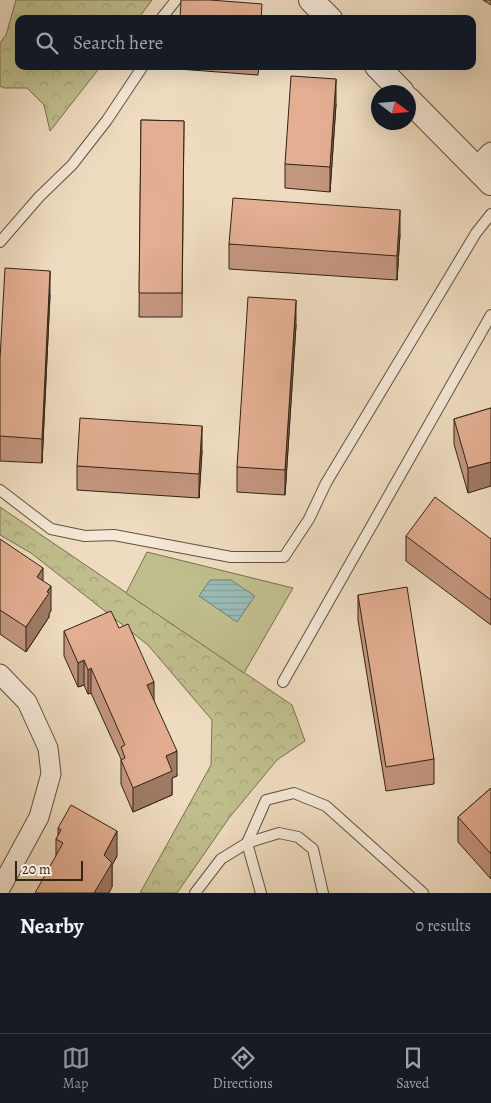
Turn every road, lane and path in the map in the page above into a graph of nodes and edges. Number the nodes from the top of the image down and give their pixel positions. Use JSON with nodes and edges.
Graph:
{"nodes":[{"id":1,"x":176,"y":0,"type":"edge"},
{"id":2,"x":311,"y":0,"type":"edge"},
{"id":3,"x":164,"y":15,"type":"edge"},
{"id":4,"x":326,"y":15,"type":"edge"},
{"id":5,"x":141,"y":70,"type":"edge"},
{"id":6,"x":380,"y":70,"type":"edge"},
{"id":7,"x":395,"y":85,"type":"edge"},
{"id":8,"x":416,"y":106,"type":"edge"},
{"id":9,"x":486,"y":167,"type":"edge"},
{"id":10,"x":491,"y":214,"type":"edge"},
{"id":11,"x":0,"y":242,"type":"edge"},
{"id":12,"x":491,"y":315,"type":"edge"},
{"id":13,"x":0,"y":490,"type":"edge"},
{"id":14,"x":0,"y":674,"type":"edge"},
{"id":15,"x":284,"y":682,"type":"dead end"},
{"id":16,"x":247,"y":842,"type":"junction"},
{"id":17,"x":203,"y":888,"type":"edge"},
{"id":18,"x":0,"y":889,"type":"edge"},
{"id":19,"x":195,"y":893,"type":"edge"},
{"id":20,"x":261,"y":893,"type":"edge"},
{"id":21,"x":323,"y":893,"type":"edge"},
{"id":22,"x":423,"y":893,"type":"edge"}],
"edges":[{"from":1,"to":3,"type":"lane"},
{"from":2,"to":4,"type":"street"},
{"from":5,"to":11,"type":"lane"},
{"from":6,"to":7,"type":"street"},
{"from":8,"to":9,"type":"street"},
{"from":10,"to":13,"type":"lane"},
{"from":12,"to":15,"type":"lane"},
{"from":14,"to":18,"type":"street"},
{"from":16,"to":17,"type":"lane"},
{"from":16,"to":20,"type":"lane"},
{"from":16,"to":21,"type":"lane"},
{"from":16,"to":22,"type":"lane"},
{"from":17,"to":19,"type":"lane"}]}
